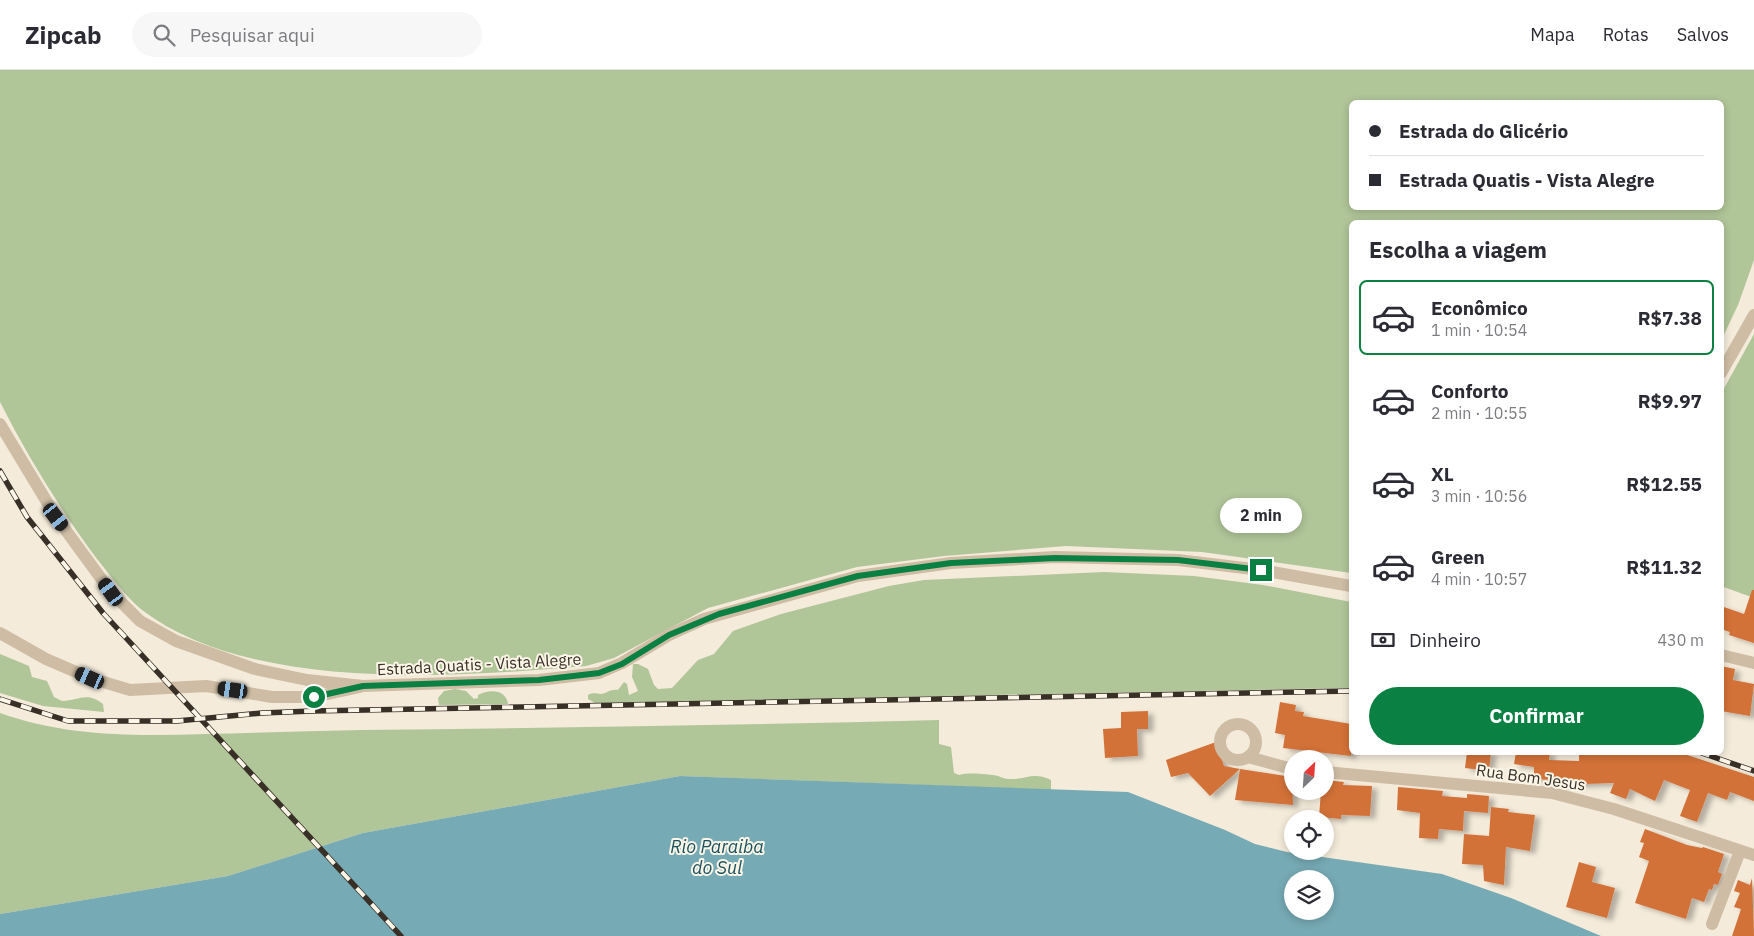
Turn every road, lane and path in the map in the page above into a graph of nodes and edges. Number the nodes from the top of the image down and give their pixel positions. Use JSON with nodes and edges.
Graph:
{"nodes":[{"id":1,"x":1754,"y":315,"type":"edge"},
{"id":2,"x":1724,"y":368,"type":"edge"},
{"id":3,"x":0,"y":424,"type":"edge"},
{"id":4,"x":1349,"y":586,"type":"edge"},
{"id":5,"x":0,"y":632,"type":"edge"},
{"id":6,"x":1724,"y":655,"type":"edge"},
{"id":7,"x":1754,"y":663,"type":"edge"},
{"id":8,"x":363,"y":686,"type":"junction"},
{"id":9,"x":1248,"y":757,"type":"dead end"},
{"id":10,"x":1284,"y":767,"type":"edge"},
{"id":11,"x":1334,"y":773,"type":"edge"},
{"id":12,"x":1740,"y":851,"type":"junction"},
{"id":13,"x":1754,"y":855,"type":"edge"},
{"id":14,"x":1712,"y":924,"type":"dead end"}],
"edges":[{"from":1,"to":2,"type":"street"},
{"from":3,"to":8,"type":"street","name":"Estrada Quatis - Vista Alegre"},
{"from":4,"to":8,"type":"street","name":"Estrada Quatis - Vista Alegre"},
{"from":5,"to":8,"type":"street"},
{"from":6,"to":7,"type":"street"},
{"from":9,"to":10,"type":"street"},
{"from":11,"to":12,"type":"street","name":"Rua Bom Jesus"},
{"from":12,"to":13,"type":"street","name":"Rua Bom Jesus"},
{"from":12,"to":14,"type":"street"}]}
